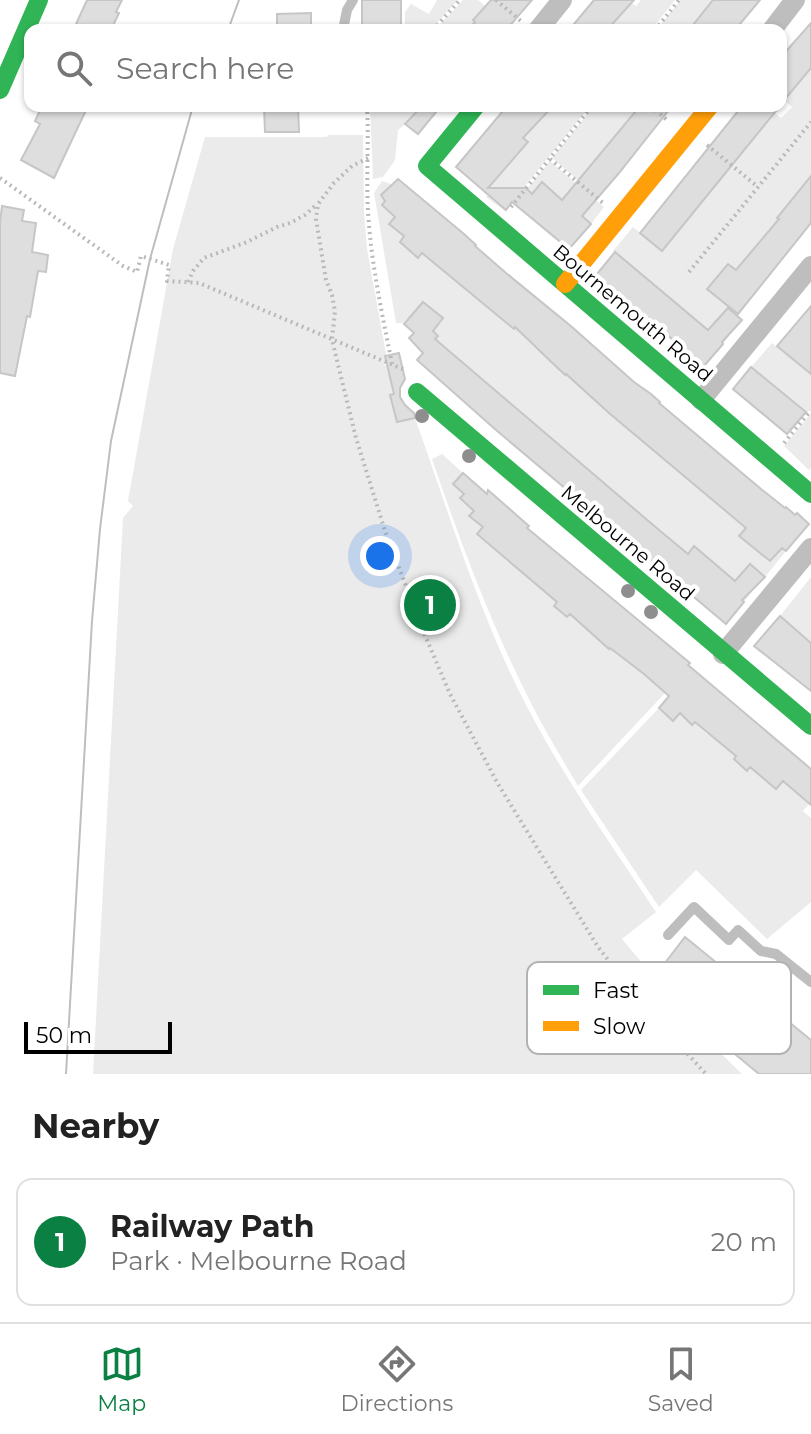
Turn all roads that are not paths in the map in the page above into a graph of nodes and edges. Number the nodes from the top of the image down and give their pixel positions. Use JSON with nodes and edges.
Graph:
{"nodes":[{"id":1,"x":39,"y":0,"type":"edge"},
{"id":2,"x":353,"y":0,"type":"edge"},
{"id":3,"x":562,"y":0,"type":"edge"},
{"id":4,"x":795,"y":0,"type":"edge"},
{"id":5,"x":29,"y":24,"type":"edge"},
{"id":6,"x":344,"y":24,"type":"edge"},
{"id":7,"x":534,"y":24,"type":"edge"},
{"id":8,"x":777,"y":24,"type":"edge"},
{"id":9,"x":24,"y":35,"type":"edge"},
{"id":10,"x":0,"y":90,"type":"edge"},
{"id":11,"x":471,"y":112,"type":"edge"},
{"id":12,"x":705,"y":112,"type":"edge"},
{"id":13,"x":811,"y":266,"type":"edge"},
{"id":14,"x":565,"y":284,"type":"junction"},
{"id":15,"x":417,"y":392,"type":"road end"},
{"id":16,"x":701,"y":400,"type":"junction"},
{"id":17,"x":811,"y":494,"type":"edge"},
{"id":18,"x":811,"y":548,"type":"edge"},
{"id":19,"x":723,"y":654,"type":"junction"},
{"id":20,"x":811,"y":726,"type":"edge"},
{"id":21,"x":668,"y":935,"type":"dead end"},
{"id":22,"x":786,"y":962,"type":"edge"},
{"id":23,"x":791,"y":966,"type":"edge"},
{"id":24,"x":811,"y":982,"type":"edge"}],
"edges":[{"from":1,"to":5,"type":"street"},
{"from":2,"to":6,"type":"lane"},
{"from":3,"to":7,"type":"street"},
{"from":4,"to":8,"type":"street"},
{"from":9,"to":10,"type":"street"},
{"from":11,"to":14,"type":"street","name":"Bournemouth Road"},
{"from":12,"to":14,"type":"street"},
{"from":13,"to":16,"type":"street"},
{"from":14,"to":16,"type":"street","name":"Bournemouth Road"},
{"from":15,"to":19,"type":"street","name":"Melbourne Road"},
{"from":16,"to":17,"type":"street","name":"Bournemouth Road"},
{"from":18,"to":19,"type":"street"},
{"from":19,"to":20,"type":"street","name":"Melbourne Road"},
{"from":21,"to":22,"type":"lane"},
{"from":23,"to":24,"type":"lane"}]}
